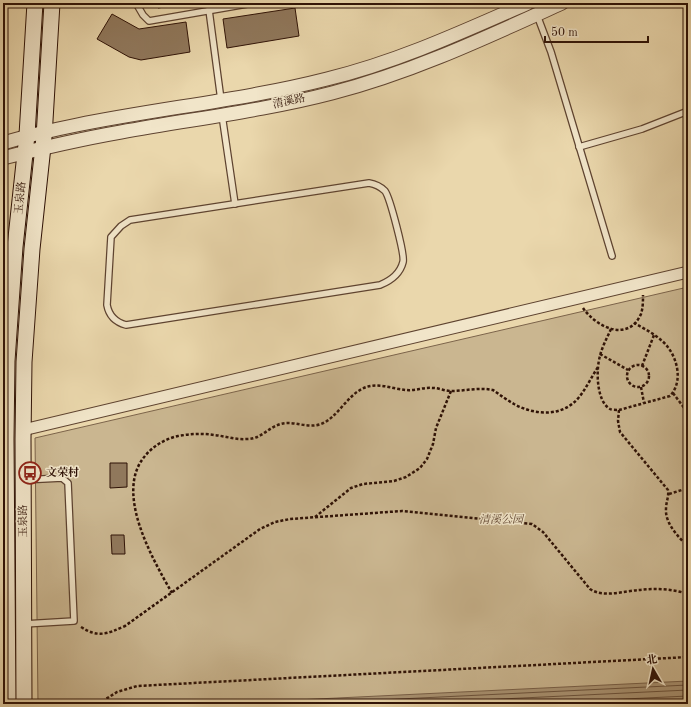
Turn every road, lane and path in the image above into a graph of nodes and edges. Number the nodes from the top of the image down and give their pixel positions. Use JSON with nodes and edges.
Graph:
{"nodes":[{"id":1,"x":35,"y":3,"type":"edge"},
{"id":2,"x":52,"y":3,"type":"edge"},
{"id":3,"x":136,"y":3,"type":"edge"},
{"id":4,"x":253,"y":3,"type":"edge"},
{"id":5,"x":528,"y":3,"type":"edge"},
{"id":6,"x":562,"y":3,"type":"edge"},
{"id":7,"x":209,"y":10,"type":"junction"},
{"id":8,"x":537,"y":14,"type":"junction"},
{"id":9,"x":221,"y":100,"type":"junction"},
{"id":10,"x":688,"y":111,"type":"edge"},
{"id":11,"x":222,"y":115,"type":"junction"},
{"id":12,"x":44,"y":132,"type":"junction"},
{"id":13,"x":27,"y":137,"type":"junction"},
{"id":14,"x":3,"y":143,"type":"edge"},
{"id":15,"x":579,"y":147,"type":"junction"},
{"id":16,"x":43,"y":148,"type":"junction"},
{"id":17,"x":26,"y":152,"type":"junction"},
{"id":18,"x":3,"y":158,"type":"edge"},
{"id":19,"x":235,"y":204,"type":"junction"},
{"id":20,"x":612,"y":256,"type":"dead end"},
{"id":21,"x":688,"y":272,"type":"edge"},
{"id":22,"x":644,"y":283,"type":"junction"},
{"id":23,"x":578,"y":299,"type":"junction"},
{"id":24,"x":634,"y":323,"type":"junction"},
{"id":25,"x":611,"y":329,"type":"junction"},
{"id":26,"x":654,"y":335,"type":"junction"},
{"id":27,"x":600,"y":354,"type":"junction"},
{"id":28,"x":642,"y":366,"type":"junction"},
{"id":29,"x":598,"y":367,"type":"junction"},
{"id":30,"x":628,"y":370,"type":"junction"},
{"id":31,"x":641,"y":387,"type":"junction"},
{"id":32,"x":451,"y":391,"type":"junction"},
{"id":33,"x":673,"y":393,"type":"junction"},
{"id":34,"x":644,"y":403,"type":"junction"},
{"id":35,"x":619,"y":410,"type":"junction"},
{"id":36,"x":688,"y":419,"type":"edge"},
{"id":37,"x":23,"y":430,"type":"junction"},
{"id":38,"x":5,"y":439,"type":"edge"},
{"id":39,"x":23,"y":480,"type":"junction"},
{"id":40,"x":688,"y":488,"type":"edge"},
{"id":41,"x":668,"y":494,"type":"junction"},
{"id":42,"x":315,"y":517,"type":"junction"},
{"id":43,"x":688,"y":547,"type":"edge"},
{"id":44,"x":172,"y":593,"type":"junction"},
{"id":45,"x":688,"y":594,"type":"edge"},
{"id":46,"x":74,"y":622,"type":"junction"},
{"id":47,"x":24,"y":624,"type":"junction"},
{"id":48,"x":688,"y":657,"type":"edge"},
{"id":49,"x":8,"y":704,"type":"edge"},
{"id":50,"x":24,"y":704,"type":"edge"},
{"id":51,"x":98,"y":704,"type":"edge"}],
"edges":[{"from":1,"to":13,"type":"main road","name":"玉泉路"},
{"from":2,"to":12,"type":"main road","name":"玉泉路"},
{"from":3,"to":7,"type":"lane"},
{"from":4,"to":7,"type":"lane"},
{"from":5,"to":9,"type":"street","name":"清溪路"},
{"from":6,"to":8,"type":"street","name":"清溪路"},
{"from":7,"to":9,"type":"lane"},
{"from":8,"to":11,"type":"street","name":"清溪路"},
{"from":8,"to":15,"type":"lane"},
{"from":9,"to":12,"type":"street","name":"清溪路"},
{"from":10,"to":15,"type":"lane"},
{"from":11,"to":16,"type":"street","name":"清溪路"},
{"from":11,"to":19,"type":"lane"},
{"from":12,"to":13,"type":"street","name":"清溪路"},
{"from":12,"to":16,"type":"main road","name":"玉泉路"},
{"from":13,"to":14,"type":"street","name":"清溪路"},
{"from":13,"to":17,"type":"main road","name":"玉泉路"},
{"from":15,"to":20,"type":"lane"},
{"from":16,"to":17,"type":"street","name":"清溪路"},
{"from":16,"to":37,"type":"main road","name":"玉泉路"},
{"from":17,"to":18,"type":"street","name":"清溪路"},
{"from":17,"to":38,"type":"main road","name":"玉泉路"},
{"from":19,"to":19,"type":"lane"},
{"from":21,"to":22,"type":"street"},
{"from":22,"to":23,"type":"street"},
{"from":22,"to":24,"type":"path"},
{"from":23,"to":25,"type":"path"},
{"from":23,"to":37,"type":"street"},
{"from":24,"to":25,"type":"path"},
{"from":24,"to":26,"type":"path"},
{"from":25,"to":27,"type":"path"},
{"from":26,"to":28,"type":"path"},
{"from":26,"to":33,"type":"path"},
{"from":27,"to":29,"type":"path"},
{"from":27,"to":30,"type":"path"},
{"from":28,"to":30,"type":"path"},
{"from":28,"to":31,"type":"path"},
{"from":29,"to":32,"type":"path"},
{"from":29,"to":35,"type":"path"},
{"from":30,"to":31,"type":"path"},
{"from":31,"to":34,"type":"path"},
{"from":32,"to":42,"type":"path"},
{"from":32,"to":44,"type":"path"},
{"from":33,"to":34,"type":"path"},
{"from":33,"to":36,"type":"path"},
{"from":34,"to":35,"type":"path"},
{"from":35,"to":41,"type":"path"},
{"from":37,"to":39,"type":"main road","name":"玉泉路"},
{"from":38,"to":49,"type":"main road","name":"玉泉路"},
{"from":39,"to":46,"type":"lane"},
{"from":39,"to":47,"type":"main road","name":"玉泉路"},
{"from":40,"to":41,"type":"path"},
{"from":41,"to":43,"type":"path"},
{"from":42,"to":44,"type":"path"},
{"from":42,"to":45,"type":"path"},
{"from":44,"to":46,"type":"path"},
{"from":46,"to":47,"type":"lane"},
{"from":47,"to":50,"type":"main road","name":"玉泉路"},
{"from":48,"to":51,"type":"path"}]}
